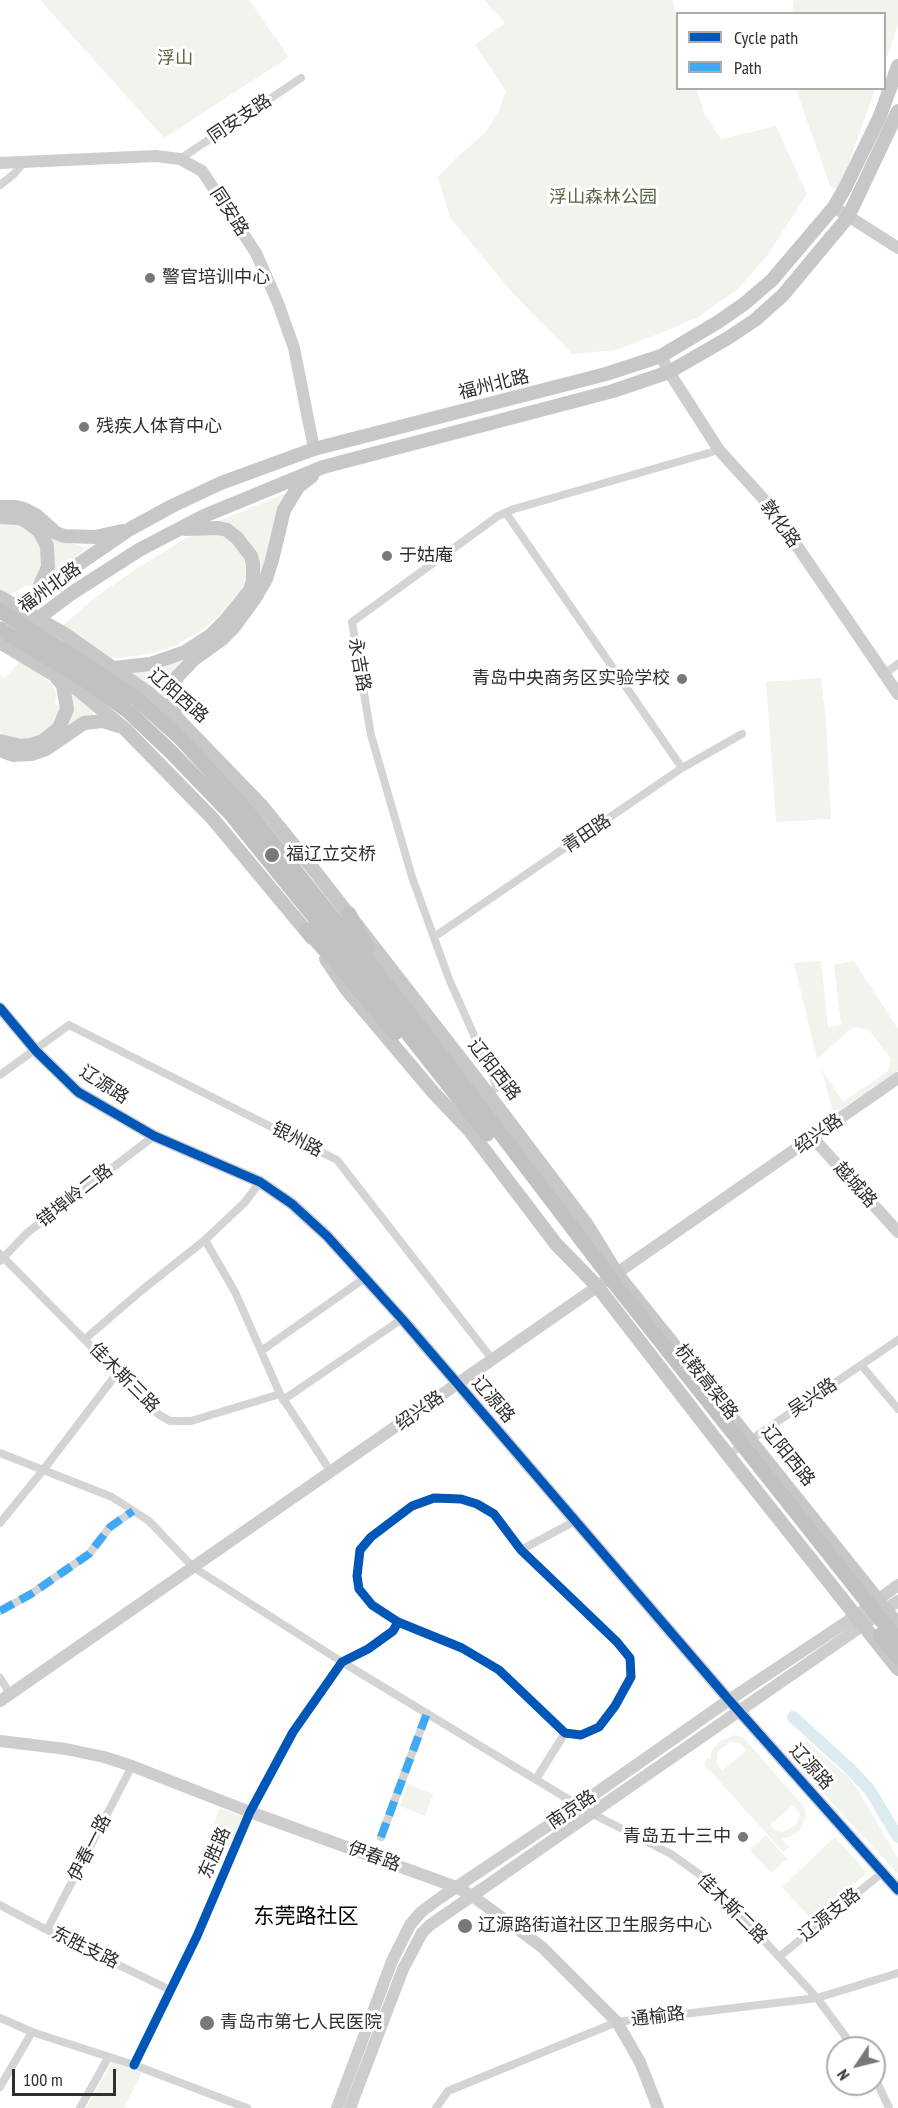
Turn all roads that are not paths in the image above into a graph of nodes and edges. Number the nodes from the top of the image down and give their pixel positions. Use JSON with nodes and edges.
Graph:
{"nodes":[{"id":1,"x":898,"y":66,"type":"edge"},
{"id":2,"x":301,"y":78,"type":"dead end"},
{"id":3,"x":898,"y":111,"type":"edge"},
{"id":4,"x":180,"y":159,"type":"junction"},
{"id":5,"x":24,"y":162,"type":"junction"},
{"id":6,"x":0,"y":163,"type":"edge"},
{"id":7,"x":0,"y":185,"type":"edge"},
{"id":8,"x":834,"y":207,"type":"junction"},
{"id":9,"x":848,"y":217,"type":"junction"},
{"id":10,"x":898,"y":248,"type":"edge"},
{"id":11,"x":661,"y":356,"type":"junction"},
{"id":12,"x":669,"y":372,"type":"junction"},
{"id":13,"x":314,"y":449,"type":"junction"},
{"id":14,"x":719,"y":450,"type":"junction"},
{"id":15,"x":323,"y":467,"type":"junction"},
{"id":16,"x":0,"y":507,"type":"edge"},
{"id":17,"x":506,"y":513,"type":"junction"},
{"id":18,"x":0,"y":517,"type":"edge"},
{"id":19,"x":130,"y":529,"type":"junction"},
{"id":20,"x":163,"y":536,"type":"junction"},
{"id":21,"x":0,"y":597,"type":"edge"},
{"id":22,"x":24,"y":607,"type":"junction"},
{"id":23,"x":0,"y":611,"type":"edge"},
{"id":24,"x":0,"y":628,"type":"edge"},
{"id":25,"x":0,"y":642,"type":"edge"},
{"id":26,"x":0,"y":650,"type":"edge"},
{"id":27,"x":898,"y":664,"type":"edge"},
{"id":28,"x":114,"y":668,"type":"junction"},
{"id":29,"x":884,"y":674,"type":"junction"},
{"id":30,"x":55,"y":675,"type":"junction"},
{"id":31,"x":898,"y":694,"type":"edge"},
{"id":32,"x":176,"y":717,"type":"junction"},
{"id":33,"x":125,"y":729,"type":"junction"},
{"id":34,"x":742,"y":734,"type":"dead end"},
{"id":35,"x":0,"y":741,"type":"edge"},
{"id":36,"x":0,"y":750,"type":"edge"},
{"id":37,"x":682,"y":768,"type":"junction"},
{"id":38,"x":349,"y":914,"type":"joint"},
{"id":39,"x":307,"y":930,"type":"junction"},
{"id":40,"x":434,"y":938,"type":"junction"},
{"id":41,"x":0,"y":1008,"type":"edge"},
{"id":42,"x":36,"y":1051,"type":"junction"},
{"id":43,"x":0,"y":1075,"type":"edge"},
{"id":44,"x":898,"y":1078,"type":"edge"},
{"id":45,"x":482,"y":1098,"type":"junction"},
{"id":46,"x":488,"y":1127,"type":"junction"},
{"id":47,"x":154,"y":1136,"type":"junction"},
{"id":48,"x":813,"y":1138,"type":"junction"},
{"id":49,"x":260,"y":1182,"type":"junction"},
{"id":50,"x":898,"y":1232,"type":"edge"},
{"id":51,"x":205,"y":1240,"type":"junction"},
{"id":52,"x":1,"y":1257,"type":"edge"},
{"id":53,"x":617,"y":1274,"type":"junction"},
{"id":54,"x":365,"y":1278,"type":"junction"},
{"id":55,"x":597,"y":1286,"type":"junction"},
{"id":56,"x":402,"y":1319,"type":"junction"},
{"id":57,"x":85,"y":1339,"type":"junction"},
{"id":58,"x":898,"y":1340,"type":"edge"},
{"id":59,"x":261,"y":1352,"type":"junction"},
{"id":60,"x":492,"y":1359,"type":"junction"},
{"id":61,"x":862,"y":1366,"type":"junction"},
{"id":62,"x":118,"y":1372,"type":"junction"},
{"id":63,"x":458,"y":1384,"type":"junction"},
{"id":64,"x":281,"y":1397,"type":"junction"},
{"id":65,"x":898,"y":1408,"type":"edge"},
{"id":66,"x":750,"y":1440,"type":"junction"},
{"id":67,"x":0,"y":1453,"type":"edge"},
{"id":68,"x":728,"y":1455,"type":"junction"},
{"id":69,"x":44,"y":1469,"type":"junction"},
{"id":70,"x":331,"y":1472,"type":"junction"},
{"id":71,"x":133,"y":1511,"type":"junction"},
{"id":72,"x":575,"y":1521,"type":"junction"},
{"id":73,"x":0,"y":1523,"type":"edge"},
{"id":74,"x":521,"y":1550,"type":"junction"},
{"id":75,"x":194,"y":1567,"type":"junction"},
{"id":76,"x":898,"y":1585,"type":"edge"},
{"id":77,"x":898,"y":1601,"type":"edge"},
{"id":78,"x":882,"y":1605,"type":"junction"},
{"id":79,"x":0,"y":1611,"type":"edge"},
{"id":80,"x":860,"y":1620,"type":"junction"},
{"id":81,"x":398,"y":1622,"type":"junction"},
{"id":82,"x":898,"y":1625,"type":"edge"},
{"id":83,"x":898,"y":1641,"type":"edge"},
{"id":84,"x":898,"y":1658,"type":"edge"},
{"id":85,"x":342,"y":1662,"type":"junction"},
{"id":86,"x":898,"y":1669,"type":"edge"},
{"id":87,"x":0,"y":1678,"type":"edge"},
{"id":88,"x":5,"y":1697,"type":"edge"},
{"id":89,"x":729,"y":1700,"type":"junction"},
{"id":90,"x":738,"y":1710,"type":"junction"},
{"id":91,"x":427,"y":1713,"type":"junction"},
{"id":92,"x":565,"y":1734,"type":"junction"},
{"id":93,"x":1,"y":1743,"type":"edge"},
{"id":94,"x":132,"y":1767,"type":"junction"},
{"id":95,"x":536,"y":1779,"type":"junction"},
{"id":96,"x":579,"y":1805,"type":"junction"},
{"id":97,"x":250,"y":1812,"type":"junction"},
{"id":98,"x":591,"y":1813,"type":"junction"},
{"id":99,"x":381,"y":1837,"type":"dead end"},
{"id":100,"x":882,"y":1873,"type":"junction"},
{"id":101,"x":456,"y":1887,"type":"junction"},
{"id":102,"x":898,"y":1890,"type":"edge"},
{"id":103,"x":471,"y":1895,"type":"junction"},
{"id":104,"x":0,"y":1905,"type":"edge"},
{"id":105,"x":47,"y":1930,"type":"junction"},
{"id":106,"x":778,"y":1957,"type":"junction"},
{"id":107,"x":898,"y":1973,"type":"edge"},
{"id":108,"x":170,"y":1990,"type":"junction"},
{"id":109,"x":817,"y":1998,"type":"junction"},
{"id":110,"x":0,"y":2018,"type":"edge"},
{"id":111,"x":617,"y":2022,"type":"junction"},
{"id":112,"x":32,"y":2032,"type":"junction"},
{"id":113,"x":845,"y":2036,"type":"edge"},
{"id":114,"x":108,"y":2058,"type":"junction"},
{"id":115,"x":134,"y":2065,"type":"junction"},
{"id":116,"x":0,"y":2087,"type":"edge"},
{"id":117,"x":241,"y":2107,"type":"edge"},
{"id":118,"x":80,"y":2108,"type":"edge"},
{"id":119,"x":337,"y":2108,"type":"edge"},
{"id":120,"x":350,"y":2108,"type":"edge"},
{"id":121,"x":436,"y":2108,"type":"edge"},
{"id":122,"x":658,"y":2108,"type":"edge"}],
"edges":[{"from":1,"to":8,"type":"main road","name":"福州北路"},
{"from":2,"to":4,"type":"street","name":"同安支路"},
{"from":3,"to":9,"type":"main road","name":"福州北路"},
{"from":4,"to":5,"type":"street","name":"同安路"},
{"from":4,"to":13,"type":"street","name":"同安路"},
{"from":5,"to":6,"type":"street","name":"同安路"},
{"from":5,"to":7,"type":"street"},
{"from":8,"to":9,"type":"street"},
{"from":8,"to":11,"type":"main road","name":"福州北路"},
{"from":9,"to":10,"type":"street"},
{"from":9,"to":12,"type":"main road","name":"福州北路"},
{"from":11,"to":12,"type":"street","name":"敦化路"},
{"from":11,"to":13,"type":"main road","name":"福州北路"},
{"from":12,"to":14,"type":"street","name":"敦化路"},
{"from":12,"to":15,"type":"main road","name":"福州北路"},
{"from":13,"to":19,"type":"main road","name":"福州北路"},
{"from":14,"to":17,"type":"street","name":"永吉路"},
{"from":14,"to":29,"type":"street","name":"敦化路"},
{"from":15,"to":20,"type":"main road","name":"福州北路"},
{"from":15,"to":32,"type":"main road"},
{"from":16,"to":19,"type":"main road"},
{"from":17,"to":37,"type":"street"},
{"from":17,"to":40,"type":"street","name":"永吉路"},
{"from":18,"to":22,"type":"main road"},
{"from":19,"to":22,"type":"main road","name":"福州北路"},
{"from":20,"to":26,"type":"main road","name":"福州北路"},
{"from":20,"to":28,"type":"main road"},
{"from":21,"to":28,"type":"main road","name":"辽阳西路"},
{"from":22,"to":24,"type":"main road","name":"福州北路"},
{"from":23,"to":45,"type":"highway","name":"辽阳西路"},
{"from":24,"to":46,"type":"highway"},
{"from":25,"to":30,"type":"main road"},
{"from":27,"to":29,"type":"street"},
{"from":28,"to":32,"type":"main road","name":"辽阳西路"},
{"from":29,"to":31,"type":"street","name":"敦化路"},
{"from":30,"to":33,"type":"main road"},
{"from":30,"to":35,"type":"main road"},
{"from":32,"to":38,"type":"main road","name":"辽阳西路"},
{"from":33,"to":36,"type":"main road"},
{"from":33,"to":39,"type":"main road"},
{"from":34,"to":37,"type":"street","name":"青田路"},
{"from":37,"to":40,"type":"street","name":"青田路"},
{"from":38,"to":45,"type":"highway"},
{"from":39,"to":46,"type":"highway"},
{"from":39,"to":55,"type":"main road"},
{"from":40,"to":45,"type":"street","name":"永吉路"},
{"from":41,"to":42,"type":"street","name":"辽源路"},
{"from":42,"to":43,"type":"street"},
{"from":42,"to":47,"type":"street","name":"辽源路"},
{"from":42,"to":60,"type":"street","name":"银州路"},
{"from":44,"to":48,"type":"street","name":"绍兴路"},
{"from":45,"to":46,"type":"highway","name":"辽阳西路"},
{"from":45,"to":53,"type":"main road","name":"辽阳西路"},
{"from":46,"to":83,"type":"highway","name":"杭鞍高架路"},
{"from":46,"to":84,"type":"highway","name":"杭鞍高架路"},
{"from":47,"to":49,"type":"street","name":"辽源路"},
{"from":47,"to":52,"type":"street","name":"错埠岭二路"},
{"from":48,"to":50,"type":"street","name":"越城路"},
{"from":48,"to":53,"type":"street","name":"绍兴路"},
{"from":49,"to":51,"type":"street"},
{"from":49,"to":54,"type":"street","name":"辽源路"},
{"from":51,"to":57,"type":"street"},
{"from":51,"to":59,"type":"street"},
{"from":52,"to":57,"type":"street","name":"佳木斯三路"},
{"from":53,"to":55,"type":"street","name":"绍兴路"},
{"from":53,"to":66,"type":"main road","name":"辽阳西路"},
{"from":54,"to":56,"type":"street","name":"辽源路"},
{"from":54,"to":59,"type":"street"},
{"from":55,"to":60,"type":"street","name":"绍兴路"},
{"from":55,"to":68,"type":"main road"},
{"from":56,"to":63,"type":"street","name":"辽源路"},
{"from":56,"to":64,"type":"street","name":"佳木斯三路"},
{"from":57,"to":62,"type":"street","name":"佳木斯三路"},
{"from":58,"to":61,"type":"street","name":"吴兴路"},
{"from":59,"to":64,"type":"street"},
{"from":60,"to":63,"type":"street","name":"绍兴路"},
{"from":61,"to":65,"type":"street"},
{"from":61,"to":66,"type":"street","name":"吴兴路"},
{"from":62,"to":64,"type":"street","name":"佳木斯三路"},
{"from":62,"to":69,"type":"street"},
{"from":63,"to":70,"type":"street","name":"绍兴路"},
{"from":63,"to":72,"type":"street","name":"辽源路"},
{"from":64,"to":70,"type":"street"},
{"from":66,"to":68,"type":"street","name":"吴兴路"},
{"from":66,"to":78,"type":"main road","name":"辽阳西路"},
{"from":67,"to":69,"type":"street","name":"佳木斯二路"},
{"from":68,"to":80,"type":"main road"},
{"from":69,"to":71,"type":"street","name":"佳木斯二路"},
{"from":69,"to":73,"type":"street"},
{"from":70,"to":75,"type":"street","name":"绍兴路"},
{"from":71,"to":75,"type":"street","name":"佳木斯二路"},
{"from":71,"to":79,"type":"street"},
{"from":72,"to":74,"type":"street"},
{"from":72,"to":89,"type":"street","name":"辽源路"},
{"from":74,"to":81,"type":"street"},
{"from":74,"to":92,"type":"street"},
{"from":75,"to":85,"type":"street","name":"佳木斯二路"},
{"from":75,"to":88,"type":"street","name":"绍兴路"},
{"from":76,"to":78,"type":"street","name":"南京路"},
{"from":77,"to":78,"type":"street","name":"南京路"},
{"from":78,"to":80,"type":"street","name":"南京路"},
{"from":78,"to":82,"type":"main road","name":"辽阳西路"},
{"from":80,"to":86,"type":"main road"},
{"from":80,"to":89,"type":"street","name":"南京路"},
{"from":80,"to":90,"type":"street","name":"南京路"},
{"from":81,"to":85,"type":"street"},
{"from":81,"to":92,"type":"street"},
{"from":85,"to":91,"type":"street","name":"佳木斯二路"},
{"from":85,"to":97,"type":"street","name":"东胜路"},
{"from":87,"to":88,"type":"street"},
{"from":89,"to":90,"type":"street","name":"辽源路"},
{"from":89,"to":96,"type":"street","name":"南京路"},
{"from":90,"to":98,"type":"street","name":"南京路"},
{"from":90,"to":100,"type":"street","name":"辽源路"},
{"from":91,"to":95,"type":"street","name":"佳木斯二路"},
{"from":91,"to":99,"type":"street"},
{"from":92,"to":95,"type":"street"},
{"from":93,"to":94,"type":"street","name":"伊春路"},
{"from":94,"to":97,"type":"street","name":"伊春路"},
{"from":94,"to":105,"type":"street","name":"伊春一路"},
{"from":95,"to":96,"type":"street","name":"佳木斯二路"},
{"from":96,"to":98,"type":"street","name":"佳木斯二路"},
{"from":96,"to":101,"type":"street","name":"南京路"},
{"from":97,"to":101,"type":"street","name":"伊春路"},
{"from":97,"to":108,"type":"street","name":"东胜路"},
{"from":98,"to":103,"type":"street","name":"南京路"},
{"from":98,"to":106,"type":"street","name":"佳木斯二路"},
{"from":100,"to":102,"type":"street","name":"辽源路"},
{"from":100,"to":106,"type":"street","name":"辽源支路"},
{"from":101,"to":103,"type":"street","name":"伊春路"},
{"from":101,"to":119,"type":"street","name":"南京路"},
{"from":103,"to":111,"type":"street","name":"伊春路"},
{"from":103,"to":120,"type":"street","name":"南京路"},
{"from":104,"to":105,"type":"street","name":"东胜支路"},
{"from":105,"to":108,"type":"street","name":"东胜支路"},
{"from":106,"to":109,"type":"street","name":"佳木斯二路"},
{"from":107,"to":109,"type":"street","name":"通榆路"},
{"from":108,"to":115,"type":"street","name":"东胜路"},
{"from":109,"to":111,"type":"street","name":"通榆路"},
{"from":109,"to":113,"type":"street","name":"佳木斯二路"},
{"from":110,"to":112,"type":"street"},
{"from":111,"to":121,"type":"street","name":"通榆路"},
{"from":111,"to":122,"type":"street","name":"伊春路"},
{"from":112,"to":114,"type":"street"},
{"from":112,"to":116,"type":"street"},
{"from":114,"to":115,"type":"street"},
{"from":114,"to":118,"type":"street"},
{"from":115,"to":117,"type":"street"}]}
